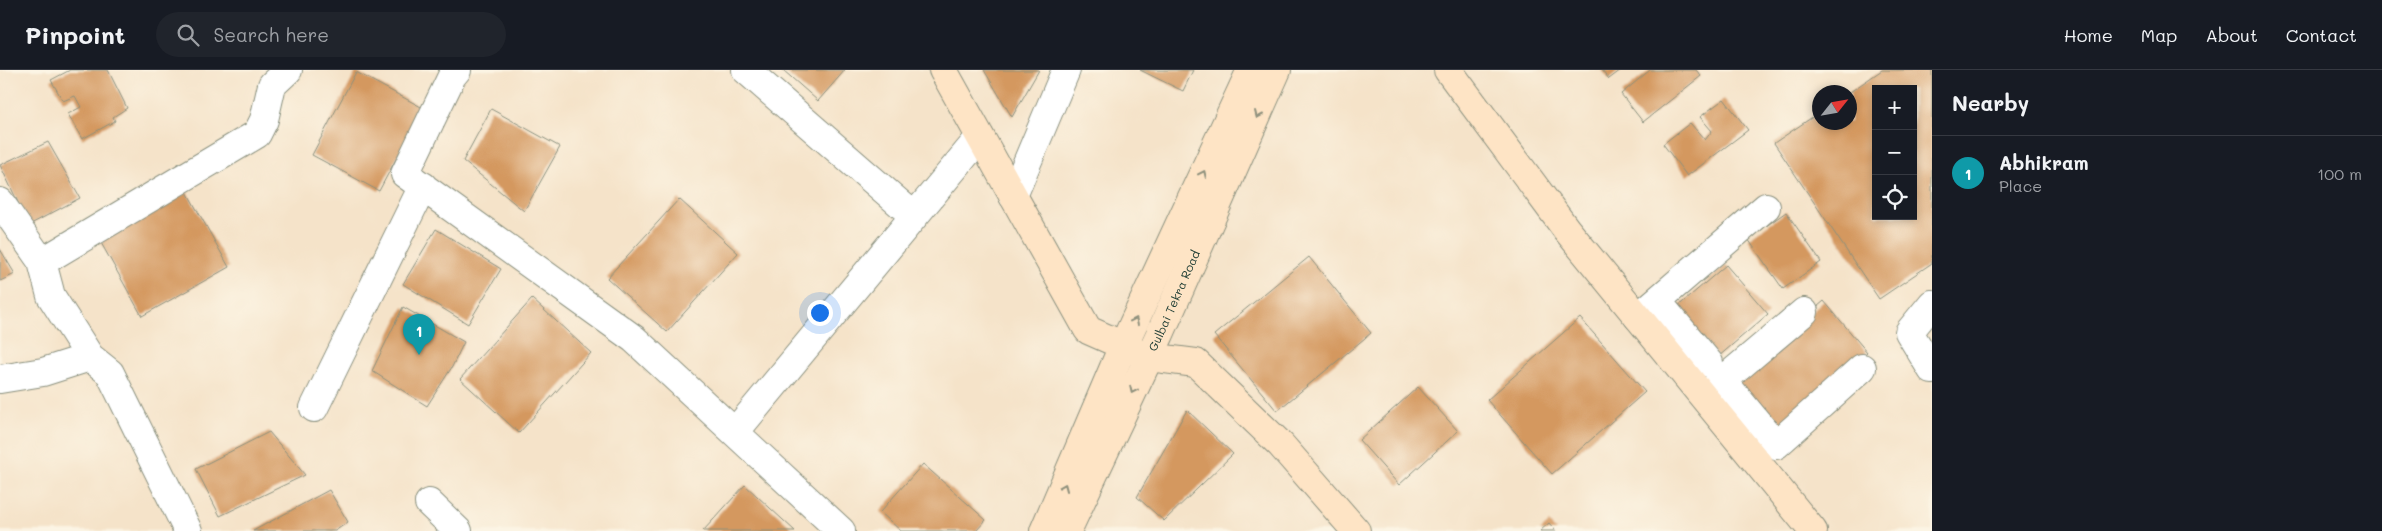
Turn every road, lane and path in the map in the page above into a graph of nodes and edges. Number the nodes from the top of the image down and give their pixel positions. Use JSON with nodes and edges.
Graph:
{"nodes":[{"id":1,"x":288,"y":70,"type":"edge"},
{"id":2,"x":457,"y":70,"type":"edge"},
{"id":3,"x":746,"y":70,"type":"edge"},
{"id":4,"x":943,"y":70,"type":"edge"},
{"id":5,"x":1066,"y":70,"type":"edge"},
{"id":6,"x":1251,"y":70,"type":"edge"},
{"id":7,"x":1278,"y":70,"type":"edge"},
{"id":8,"x":1448,"y":70,"type":"edge"},
{"id":9,"x":980,"y":137,"type":"junction"},
{"id":10,"x":423,"y":186,"type":"junction"},
{"id":11,"x":1013,"y":196,"type":"junction"},
{"id":12,"x":0,"y":202,"type":"edge"},
{"id":13,"x":1766,"y":207,"type":"dead end"},
{"id":14,"x":914,"y":216,"type":"junction"},
{"id":15,"x":42,"y":262,"type":"junction"},
{"id":16,"x":1932,"y":304,"type":"edge"},
{"id":17,"x":1647,"y":309,"type":"junction"},
{"id":18,"x":1804,"y":312,"type":"dead end"},
{"id":19,"x":1123,"y":346,"type":"junction"},
{"id":20,"x":90,"y":356,"type":"junction"},
{"id":21,"x":1149,"y":357,"type":"junction"},
{"id":22,"x":1862,"y":368,"type":"dead end"},
{"id":23,"x":1932,"y":370,"type":"edge"},
{"id":24,"x":0,"y":379,"type":"edge"},
{"id":25,"x":1712,"y":380,"type":"junction"},
{"id":26,"x":314,"y":408,"type":"dead end"},
{"id":27,"x":735,"y":432,"type":"junction"},
{"id":28,"x":1766,"y":454,"type":"junction"},
{"id":29,"x":429,"y":503,"type":"dead end"},
{"id":30,"x":188,"y":531,"type":"edge"},
{"id":31,"x":458,"y":531,"type":"edge"},
{"id":32,"x":841,"y":531,"type":"edge"},
{"id":33,"x":1044,"y":531,"type":"edge"},
{"id":34,"x":1067,"y":531,"type":"edge"},
{"id":35,"x":1356,"y":531,"type":"edge"},
{"id":36,"x":1813,"y":531,"type":"edge"}],
"edges":[{"from":1,"to":15,"type":"street"},
{"from":2,"to":10,"type":"street"},
{"from":3,"to":14,"type":"street"},
{"from":4,"to":9,"type":"street"},
{"from":5,"to":11,"type":"street"},
{"from":19,"to":6,"type":"street","one_way":true},
{"from":7,"to":21,"type":"street","name":"Gulbai Tekra Road","one_way":true},
{"from":8,"to":17,"type":"street"},
{"from":9,"to":11,"type":"street"},
{"from":9,"to":14,"type":"street"},
{"from":10,"to":26,"type":"street"},
{"from":10,"to":27,"type":"street"},
{"from":11,"to":19,"type":"street"},
{"from":12,"to":15,"type":"street"},
{"from":13,"to":17,"type":"street"},
{"from":14,"to":27,"type":"street"},
{"from":15,"to":20,"type":"street"},
{"from":16,"to":23,"type":"street"},
{"from":17,"to":25,"type":"street"},
{"from":18,"to":25,"type":"street"},
{"from":19,"to":21,"type":"street"},
{"from":33,"to":19,"type":"street","one_way":true},
{"from":20,"to":24,"type":"street"},
{"from":20,"to":30,"type":"street"},
{"from":21,"to":34,"type":"street","name":"Gulbai Tekra Road","one_way":true},
{"from":21,"to":35,"type":"street"},
{"from":22,"to":28,"type":"street"},
{"from":25,"to":28,"type":"street"},
{"from":27,"to":32,"type":"street"},
{"from":28,"to":36,"type":"street"},
{"from":29,"to":31,"type":"street"}]}
